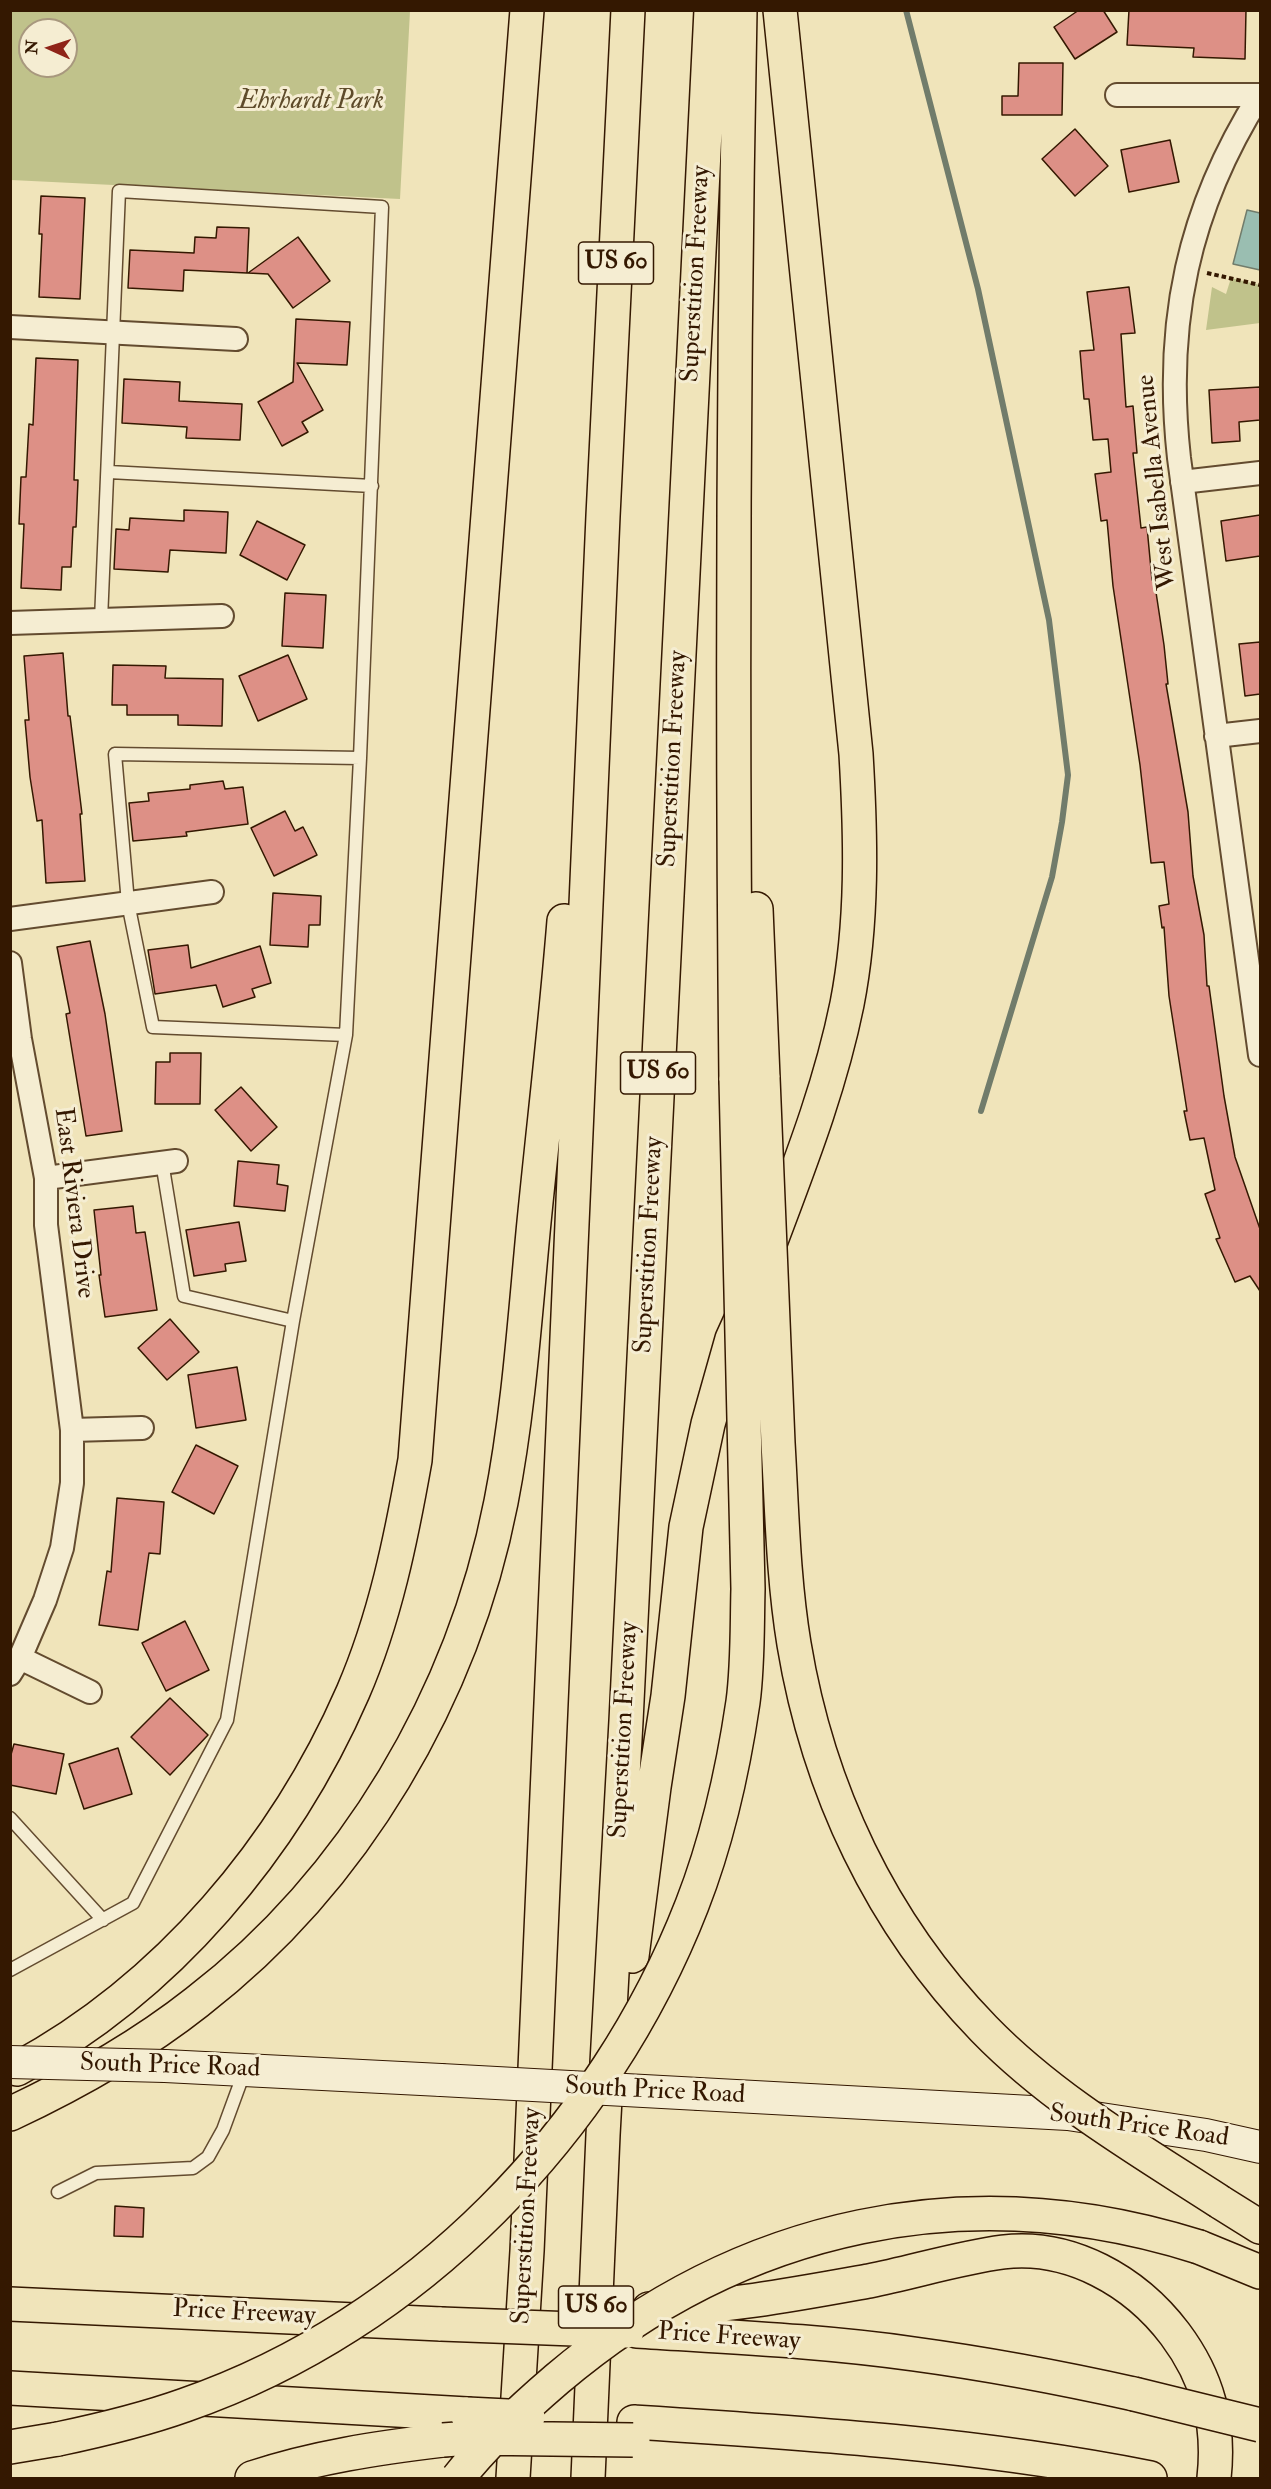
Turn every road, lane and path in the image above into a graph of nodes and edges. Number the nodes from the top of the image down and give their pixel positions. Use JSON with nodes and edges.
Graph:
{"nodes":[{"id":1,"x":527,"y":10,"type":"edge"},
{"id":2,"x":628,"y":10,"type":"edge"},
{"id":3,"x":711,"y":10,"type":"edge"},
{"id":4,"x":740,"y":10,"type":"edge"},
{"id":5,"x":780,"y":10,"type":"edge"},
{"id":6,"x":1117,"y":95,"type":"dead end"},
{"id":7,"x":1260,"y":95,"type":"edge"},
{"id":8,"x":1186,"y":266,"type":"junction"},
{"id":9,"x":1260,"y":285,"type":"edge"},
{"id":10,"x":10,"y":327,"type":"edge"},
{"id":11,"x":114,"y":332,"type":"junction"},
{"id":12,"x":236,"y":339,"type":"dead end"},
{"id":13,"x":109,"y":472,"type":"junction"},
{"id":14,"x":1260,"y":473,"type":"edge"},
{"id":15,"x":1182,"y":482,"type":"junction"},
{"id":16,"x":372,"y":486,"type":"junction"},
{"id":17,"x":603,"y":516,"type":"junction"},
{"id":18,"x":222,"y":616,"type":"dead end"},
{"id":19,"x":101,"y":620,"type":"junction"},
{"id":20,"x":10,"y":623,"type":"edge"},
{"id":21,"x":1260,"y":731,"type":"edge"},
{"id":22,"x":1216,"y":736,"type":"junction"},
{"id":23,"x":360,"y":758,"type":"junction"},
{"id":24,"x":212,"y":892,"type":"dead end"},
{"id":25,"x":128,"y":903,"type":"junction"},
{"id":26,"x":10,"y":919,"type":"edge"},
{"id":27,"x":10,"y":963,"type":"edge"},
{"id":28,"x":1259,"y":1019,"type":"edge"},
{"id":29,"x":346,"y":1035,"type":"junction"},
{"id":30,"x":15,"y":1039,"type":"edge"},
{"id":31,"x":1260,"y":1055,"type":"edge"},
{"id":32,"x":749,"y":1079,"type":"junction"},
{"id":33,"x":169,"y":1162,"type":"joint"},
{"id":34,"x":46,"y":1178,"type":"junction"},
{"id":35,"x":293,"y":1321,"type":"junction"},
{"id":36,"x":142,"y":1428,"type":"dead end"},
{"id":37,"x":72,"y":1430,"type":"junction"},
{"id":38,"x":15,"y":1666,"type":"edge"},
{"id":39,"x":90,"y":1692,"type":"dead end"},
{"id":40,"x":10,"y":1818,"type":"edge"},
{"id":41,"x":103,"y":1920,"type":"junction"},
{"id":42,"x":10,"y":1970,"type":"edge"},
{"id":43,"x":10,"y":2062,"type":"edge"},
{"id":44,"x":245,"y":2069,"type":"junction"},
{"id":45,"x":10,"y":2073,"type":"edge"},
{"id":46,"x":10,"y":2114,"type":"edge"},
{"id":47,"x":603,"y":2135,"type":"junction"},
{"id":48,"x":1260,"y":2147,"type":"edge"},
{"id":49,"x":58,"y":2192,"type":"dead end"},
{"id":50,"x":1260,"y":2227,"type":"edge"},
{"id":51,"x":527,"y":2251,"type":"junction"},
{"id":52,"x":1260,"y":2272,"type":"edge"},
{"id":53,"x":10,"y":2304,"type":"edge"},
{"id":54,"x":636,"y":2320,"type":"junction"},
{"id":55,"x":10,"y":2388,"type":"edge"},
{"id":56,"x":1260,"y":2425,"type":"edge"},
{"id":57,"x":633,"y":2431,"type":"junction"},
{"id":58,"x":10,"y":2447,"type":"edge"},
{"id":59,"x":1135,"y":2475,"type":"edge"},
{"id":60,"x":252,"y":2478,"type":"edge"},
{"id":61,"x":458,"y":2478,"type":"edge"},
{"id":62,"x":499,"y":2478,"type":"edge"},
{"id":63,"x":513,"y":2478,"type":"edge"},
{"id":64,"x":588,"y":2478,"type":"edge"},
{"id":65,"x":1214,"y":2478,"type":"edge"}],
"edges":[{"from":1,"to":45,"type":"highway"},
{"from":2,"to":17,"type":"highway","name":"Superstition Freeway","number":"US 60"},
{"from":3,"to":47,"type":"highway","name":"Superstition Freeway","number":"US 60"},
{"from":4,"to":32,"type":"highway"},
{"from":5,"to":47,"type":"highway"},
{"from":6,"to":7,"type":"street"},
{"from":7,"to":8,"type":"street","name":"West Isabella Avenue"},
{"from":8,"to":9,"type":"path"},
{"from":8,"to":15,"type":"street","name":"West Isabella Avenue"},
{"from":10,"to":11,"type":"street"},
{"from":11,"to":12,"type":"street"},
{"from":11,"to":13,"type":"lane"},
{"from":11,"to":16,"type":"lane"},
{"from":13,"to":16,"type":"lane"},
{"from":13,"to":19,"type":"lane"},
{"from":14,"to":15,"type":"street"},
{"from":15,"to":22,"type":"street","name":"West Isabella Avenue"},
{"from":16,"to":23,"type":"lane"},
{"from":17,"to":46,"type":"highway"},
{"from":17,"to":51,"type":"highway","name":"Superstition Freeway","number":"US 60"},
{"from":18,"to":19,"type":"street"},
{"from":19,"to":20,"type":"street"},
{"from":21,"to":22,"type":"street"},
{"from":22,"to":28,"type":"street","name":"West Isabella Avenue"},
{"from":23,"to":25,"type":"lane"},
{"from":23,"to":29,"type":"lane"},
{"from":24,"to":25,"type":"street"},
{"from":25,"to":26,"type":"street"},
{"from":25,"to":29,"type":"lane"},
{"from":27,"to":30,"type":"street","name":"East Riviera Drive"},
{"from":28,"to":31,"type":"street","name":"West Isabella Avenue"},
{"from":29,"to":35,"type":"lane"},
{"from":30,"to":34,"type":"street","name":"East Riviera Drive"},
{"from":32,"to":50,"type":"highway","bridge":true},
{"from":32,"to":58,"type":"highway","bridge":true},
{"from":33,"to":34,"type":"street"},
{"from":33,"to":35,"type":"lane"},
{"from":34,"to":37,"type":"street","name":"East Riviera Drive"},
{"from":35,"to":41,"type":"lane"},
{"from":36,"to":37,"type":"street"},
{"from":37,"to":38,"type":"street","name":"East Riviera Drive"},
{"from":38,"to":39,"type":"street","name":"East Riviera Drive"},
{"from":40,"to":41,"type":"lane"},
{"from":41,"to":42,"type":"lane"},
{"from":43,"to":44,"type":"main road","name":"South Price Road","bridge":true},
{"from":44,"to":48,"type":"main road","name":"South Price Road","bridge":true},
{"from":44,"to":49,"type":"lane"},
{"from":47,"to":64,"type":"highway","name":"Superstition Freeway","number":"US 60"},
{"from":51,"to":62,"type":"highway"},
{"from":51,"to":63,"type":"highway","name":"Superstition Freeway","number":"US 60"},
{"from":52,"to":61,"type":"highway","bridge":true},
{"from":53,"to":54,"type":"highway","name":"Price Freeway","bridge":true},
{"from":54,"to":56,"type":"highway","name":"Price Freeway","bridge":true},
{"from":54,"to":65,"type":"highway"},
{"from":55,"to":57,"type":"highway","bridge":true},
{"from":57,"to":59,"type":"highway"},
{"from":57,"to":60,"type":"highway","bridge":true}]}
